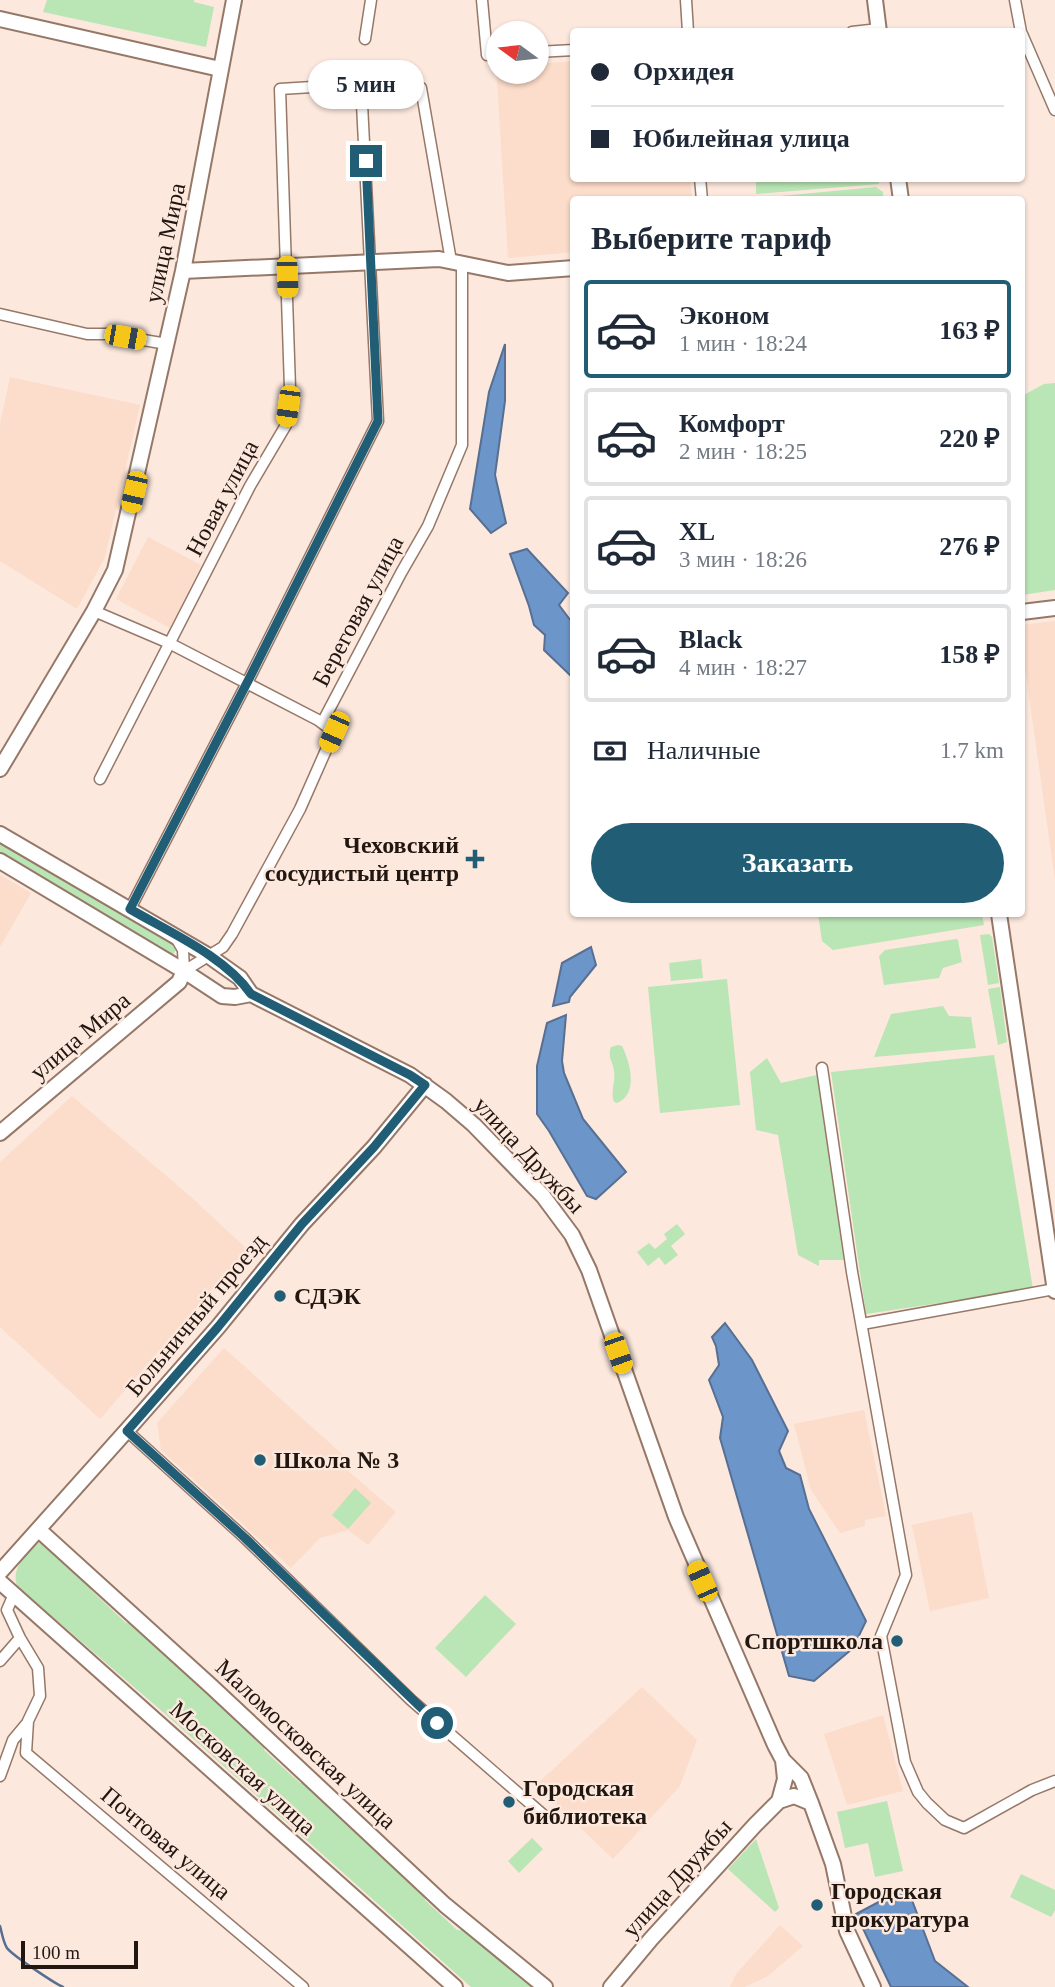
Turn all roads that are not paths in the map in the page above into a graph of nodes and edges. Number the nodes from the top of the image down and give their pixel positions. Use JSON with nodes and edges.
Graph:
{"nodes":[{"id":1,"x":234,"y":0,"type":"edge"},
{"id":2,"x":371,"y":0,"type":"edge"},
{"id":3,"x":482,"y":0,"type":"edge"},
{"id":4,"x":686,"y":0,"type":"edge"},
{"id":5,"x":874,"y":0,"type":"edge"},
{"id":6,"x":1015,"y":0,"type":"edge"},
{"id":7,"x":0,"y":19,"type":"edge"},
{"id":8,"x":688,"y":28,"type":"edge"},
{"id":9,"x":879,"y":28,"type":"edge"},
{"id":10,"x":1020,"y":28,"type":"edge"},
{"id":11,"x":365,"y":39,"type":"dead end"},
{"id":12,"x":1025,"y":42,"type":"edge"},
{"id":13,"x":486,"y":44,"type":"edge"},
{"id":14,"x":570,"y":50,"type":"edge"},
{"id":15,"x":550,"y":51,"type":"edge"},
{"id":16,"x":220,"y":69,"type":"junction"},
{"id":17,"x":361,"y":84,"type":"junction"},
{"id":18,"x":1055,"y":110,"type":"edge"},
{"id":19,"x":372,"y":262,"type":"junction"},
{"id":20,"x":456,"y":262,"type":"junction"},
{"id":21,"x":287,"y":268,"type":"junction"},
{"id":22,"x":570,"y":268,"type":"edge"},
{"id":23,"x":183,"y":271,"type":"junction"},
{"id":24,"x":0,"y":314,"type":"edge"},
{"id":25,"x":167,"y":344,"type":"junction"},
{"id":26,"x":1055,"y":608,"type":"edge"},
{"id":27,"x":94,"y":611,"type":"junction"},
{"id":28,"x":1025,"y":612,"type":"edge"},
{"id":29,"x":169,"y":643,"type":"junction"},
{"id":30,"x":247,"y":683,"type":"junction"},
{"id":31,"x":322,"y":723,"type":"junction"},
{"id":32,"x":0,"y":769,"type":"edge"},
{"id":33,"x":100,"y":779,"type":"dead end"},
{"id":34,"x":0,"y":834,"type":"edge"},
{"id":35,"x":0,"y":861,"type":"edge"},
{"id":36,"x":130,"y":909,"type":"junction"},
{"id":37,"x":999,"y":917,"type":"edge"},
{"id":38,"x":176,"y":938,"type":"junction"},
{"id":39,"x":209,"y":956,"type":"junction"},
{"id":40,"x":164,"y":959,"type":"junction"},
{"id":41,"x":184,"y":971,"type":"junction"},
{"id":42,"x":251,"y":994,"type":"junction"},
{"id":43,"x":822,"y":1068,"type":"dead end"},
{"id":44,"x":425,"y":1085,"type":"junction"},
{"id":45,"x":0,"y":1133,"type":"edge"},
{"id":46,"x":1055,"y":1290,"type":"edge"},
{"id":47,"x":862,"y":1324,"type":"junction"},
{"id":48,"x":127,"y":1431,"type":"junction"},
{"id":49,"x":40,"y":1530,"type":"junction"},
{"id":50,"x":0,"y":1572,"type":"edge"},
{"id":51,"x":0,"y":1582,"type":"edge"},
{"id":52,"x":14,"y":1594,"type":"junction"},
{"id":53,"x":20,"y":1638,"type":"junction"},
{"id":54,"x":0,"y":1661,"type":"edge"},
{"id":55,"x":28,"y":1721,"type":"junction"},
{"id":56,"x":783,"y":1760,"type":"junction"},
{"id":57,"x":0,"y":1776,"type":"edge"},
{"id":58,"x":1055,"y":1781,"type":"edge"},
{"id":59,"x":779,"y":1801,"type":"junction"},
{"id":60,"x":811,"y":1803,"type":"junction"},
{"id":61,"x":548,"y":1819,"type":"dead end"},
{"id":62,"x":303,"y":1987,"type":"edge"},
{"id":63,"x":455,"y":1987,"type":"edge"},
{"id":64,"x":545,"y":1987,"type":"edge"},
{"id":65,"x":611,"y":1987,"type":"edge"},
{"id":66,"x":873,"y":1987,"type":"edge"}],
"edges":[{"from":1,"to":16,"type":"street","name":"улица Мира"},
{"from":2,"to":11,"type":"street"},
{"from":3,"to":13,"type":"street"},
{"from":4,"to":8,"type":"street"},
{"from":5,"to":9,"type":"street"},
{"from":6,"to":10,"type":"street"},
{"from":7,"to":16,"type":"street"},
{"from":12,"to":18,"type":"street"},
{"from":14,"to":15,"type":"street"},
{"from":16,"to":23,"type":"street","name":"улица Мира"},
{"from":17,"to":19,"type":"street"},
{"from":17,"to":20,"type":"street","name":"Береговая улица"},
{"from":17,"to":21,"type":"street","name":"Новая улица"},
{"from":19,"to":20,"type":"street"},
{"from":19,"to":21,"type":"street"},
{"from":19,"to":30,"type":"street"},
{"from":20,"to":22,"type":"street"},
{"from":20,"to":31,"type":"street","name":"Береговая улица"},
{"from":21,"to":23,"type":"street"},
{"from":21,"to":29,"type":"street","name":"Новая улица"},
{"from":23,"to":25,"type":"street","name":"улица Мира"},
{"from":24,"to":25,"type":"street"},
{"from":25,"to":27,"type":"street","name":"улица Мира"},
{"from":26,"to":28,"type":"street"},
{"from":27,"to":29,"type":"street"},
{"from":27,"to":32,"type":"street","name":"улица Мира"},
{"from":29,"to":30,"type":"street"},
{"from":29,"to":33,"type":"street","name":"Новая улица"},
{"from":30,"to":31,"type":"street"},
{"from":30,"to":36,"type":"street"},
{"from":31,"to":39,"type":"street","name":"Береговая улица"},
{"from":34,"to":36,"type":"street","name":"улица Дружбы"},
{"from":35,"to":40,"type":"street","name":"улица Дружбы"},
{"from":36,"to":38,"type":"street","name":"улица Дружбы"},
{"from":37,"to":46,"type":"street"},
{"from":38,"to":39,"type":"street","name":"улица Дружбы"},
{"from":38,"to":40,"type":"street"},
{"from":38,"to":41,"type":"street"},
{"from":39,"to":41,"type":"street","name":"Береговая улица"},
{"from":39,"to":42,"type":"street","name":"улица Дружбы"},
{"from":40,"to":41,"type":"street","name":"улица Дружбы"},
{"from":41,"to":42,"type":"street","name":"улица Дружбы"},
{"from":41,"to":45,"type":"street","name":"улица Мира"},
{"from":42,"to":44,"type":"street","name":"улица Дружбы"},
{"from":43,"to":47,"type":"street"},
{"from":44,"to":48,"type":"street","name":"Больничный проезд"},
{"from":44,"to":56,"type":"street","name":"улица Дружбы"},
{"from":46,"to":47,"type":"street"},
{"from":47,"to":58,"type":"street"},
{"from":48,"to":49,"type":"street","name":"Больничный проезд"},
{"from":48,"to":61,"type":"street"},
{"from":49,"to":50,"type":"street","name":"Больничный проезд"},
{"from":49,"to":64,"type":"street","name":"Маломосковская улица"},
{"from":51,"to":52,"type":"street","name":"Московская улица"},
{"from":52,"to":53,"type":"street","name":"Почтовая улица"},
{"from":52,"to":63,"type":"street","name":"Московская улица"},
{"from":53,"to":54,"type":"street"},
{"from":53,"to":55,"type":"street","name":"Почтовая улица"},
{"from":55,"to":57,"type":"street","name":"Почтовая улица"},
{"from":55,"to":62,"type":"street","name":"Почтовая улица"},
{"from":56,"to":59,"type":"street","name":"улица Дружбы"},
{"from":56,"to":60,"type":"street","name":"улица Дружбы"},
{"from":59,"to":60,"type":"street"},
{"from":59,"to":65,"type":"street","name":"улица Дружбы"},
{"from":60,"to":66,"type":"street","name":"улица Дружбы"}]}
